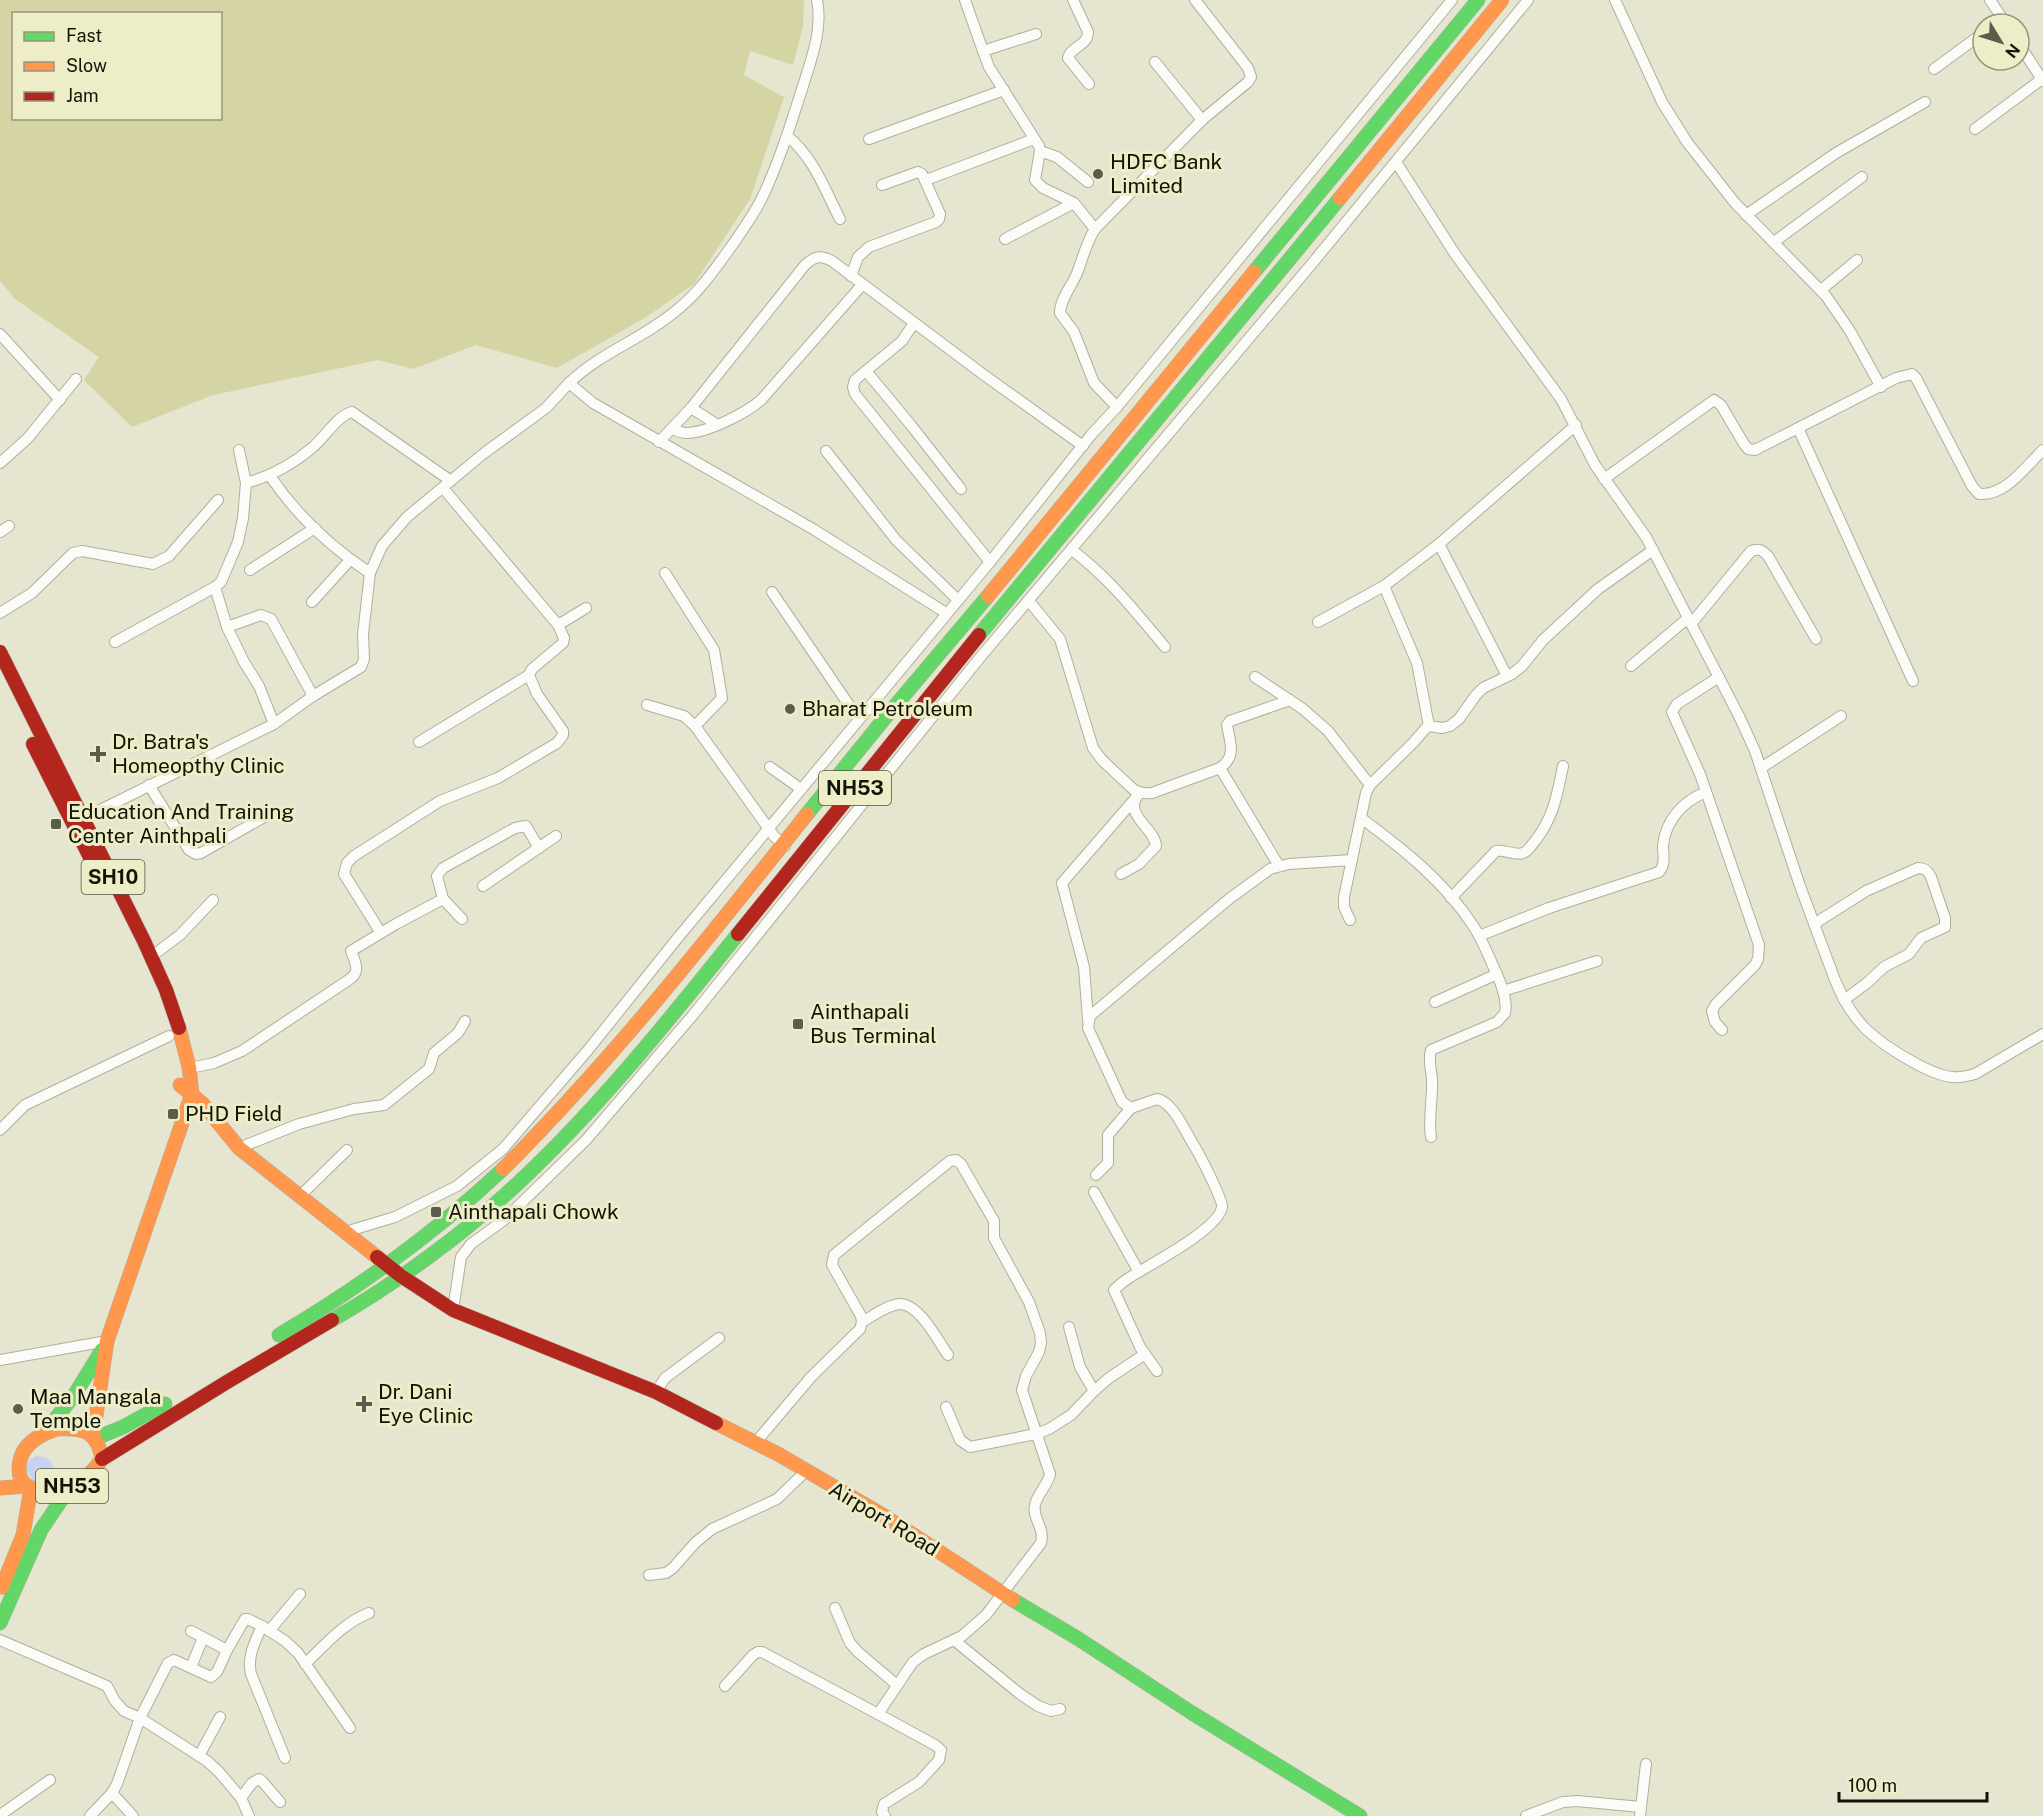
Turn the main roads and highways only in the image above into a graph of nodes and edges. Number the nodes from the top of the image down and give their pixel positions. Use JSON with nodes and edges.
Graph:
{"nodes":[{"id":1,"x":1478,"y":0,"type":"edge"},
{"id":2,"x":1502,"y":0,"type":"edge"},
{"id":3,"x":0,"y":652,"type":"edge"},
{"id":4,"x":0,"y":677,"type":"edge"},
{"id":5,"x":79,"y":820,"type":"junction"},
{"id":6,"x":180,"y":1085,"type":"junction"},
{"id":7,"x":192,"y":1094,"type":"junction"},
{"id":8,"x":185,"y":1112,"type":"junction"},
{"id":9,"x":387,"y":1265,"type":"junction"},
{"id":10,"x":401,"y":1276,"type":"junction"},
{"id":11,"x":107,"y":1341,"type":"junction"},
{"id":12,"x":45,"y":1432,"type":"junction"},
{"id":13,"x":94,"y":1437,"type":"junction"},
{"id":14,"x":28,"y":1443,"type":"junction"},
{"id":15,"x":9,"y":1454,"type":"dead end"},
{"id":16,"x":102,"y":1459,"type":"junction"},
{"id":17,"x":29,"y":1487,"type":"junction"},
{"id":18,"x":70,"y":1487,"type":"junction"},
{"id":19,"x":0,"y":1488,"type":"edge"},
{"id":20,"x":0,"y":1592,"type":"edge"},
{"id":21,"x":0,"y":1623,"type":"edge"},
{"id":22,"x":1360,"y":1816,"type":"edge"}],
"edges":[{"from":1,"to":9,"type":"main road","number":"NH53"},
{"from":2,"to":10,"type":"main road","number":"NH53"},
{"from":3,"to":5,"type":"main road","number":"SH10"},
{"from":4,"to":5,"type":"main road","number":"SH10"},
{"from":5,"to":6,"type":"main road","number":"SH10"},
{"from":5,"to":7,"type":"main road","number":"SH10"},
{"from":6,"to":7,"type":"main road","name":"Airport Road"},
{"from":6,"to":8,"type":"main road","number":"SH10"},
{"from":7,"to":8,"type":"main road","number":"SH10"},
{"from":7,"to":9,"type":"main road","name":"Airport Road"},
{"from":8,"to":11,"type":"main road","number":"SH10"},
{"from":9,"to":10,"type":"main road","name":"Airport Road"},
{"from":9,"to":13,"type":"main road","number":"NH53"},
{"from":10,"to":16,"type":"main road","number":"NH53"},
{"from":10,"to":22,"type":"main road","name":"Airport Road"},
{"from":11,"to":12,"type":"main road","number":"SH10"},
{"from":11,"to":13,"type":"main road","number":"SH10"},
{"from":12,"to":13,"type":"main road","number":"NH53"},
{"from":12,"to":14,"type":"main road","number":"NH53"},
{"from":13,"to":16,"type":"main road","number":"NH53"},
{"from":14,"to":15,"type":"main road","number":"NH53"},
{"from":14,"to":17,"type":"main road","number":"NH53"},
{"from":16,"to":18,"type":"main road","number":"NH53"},
{"from":17,"to":18,"type":"main road","number":"NH53"},
{"from":17,"to":19,"type":"main road","number":"NH53"},
{"from":17,"to":20,"type":"main road"},
{"from":18,"to":21,"type":"main road"}]}
